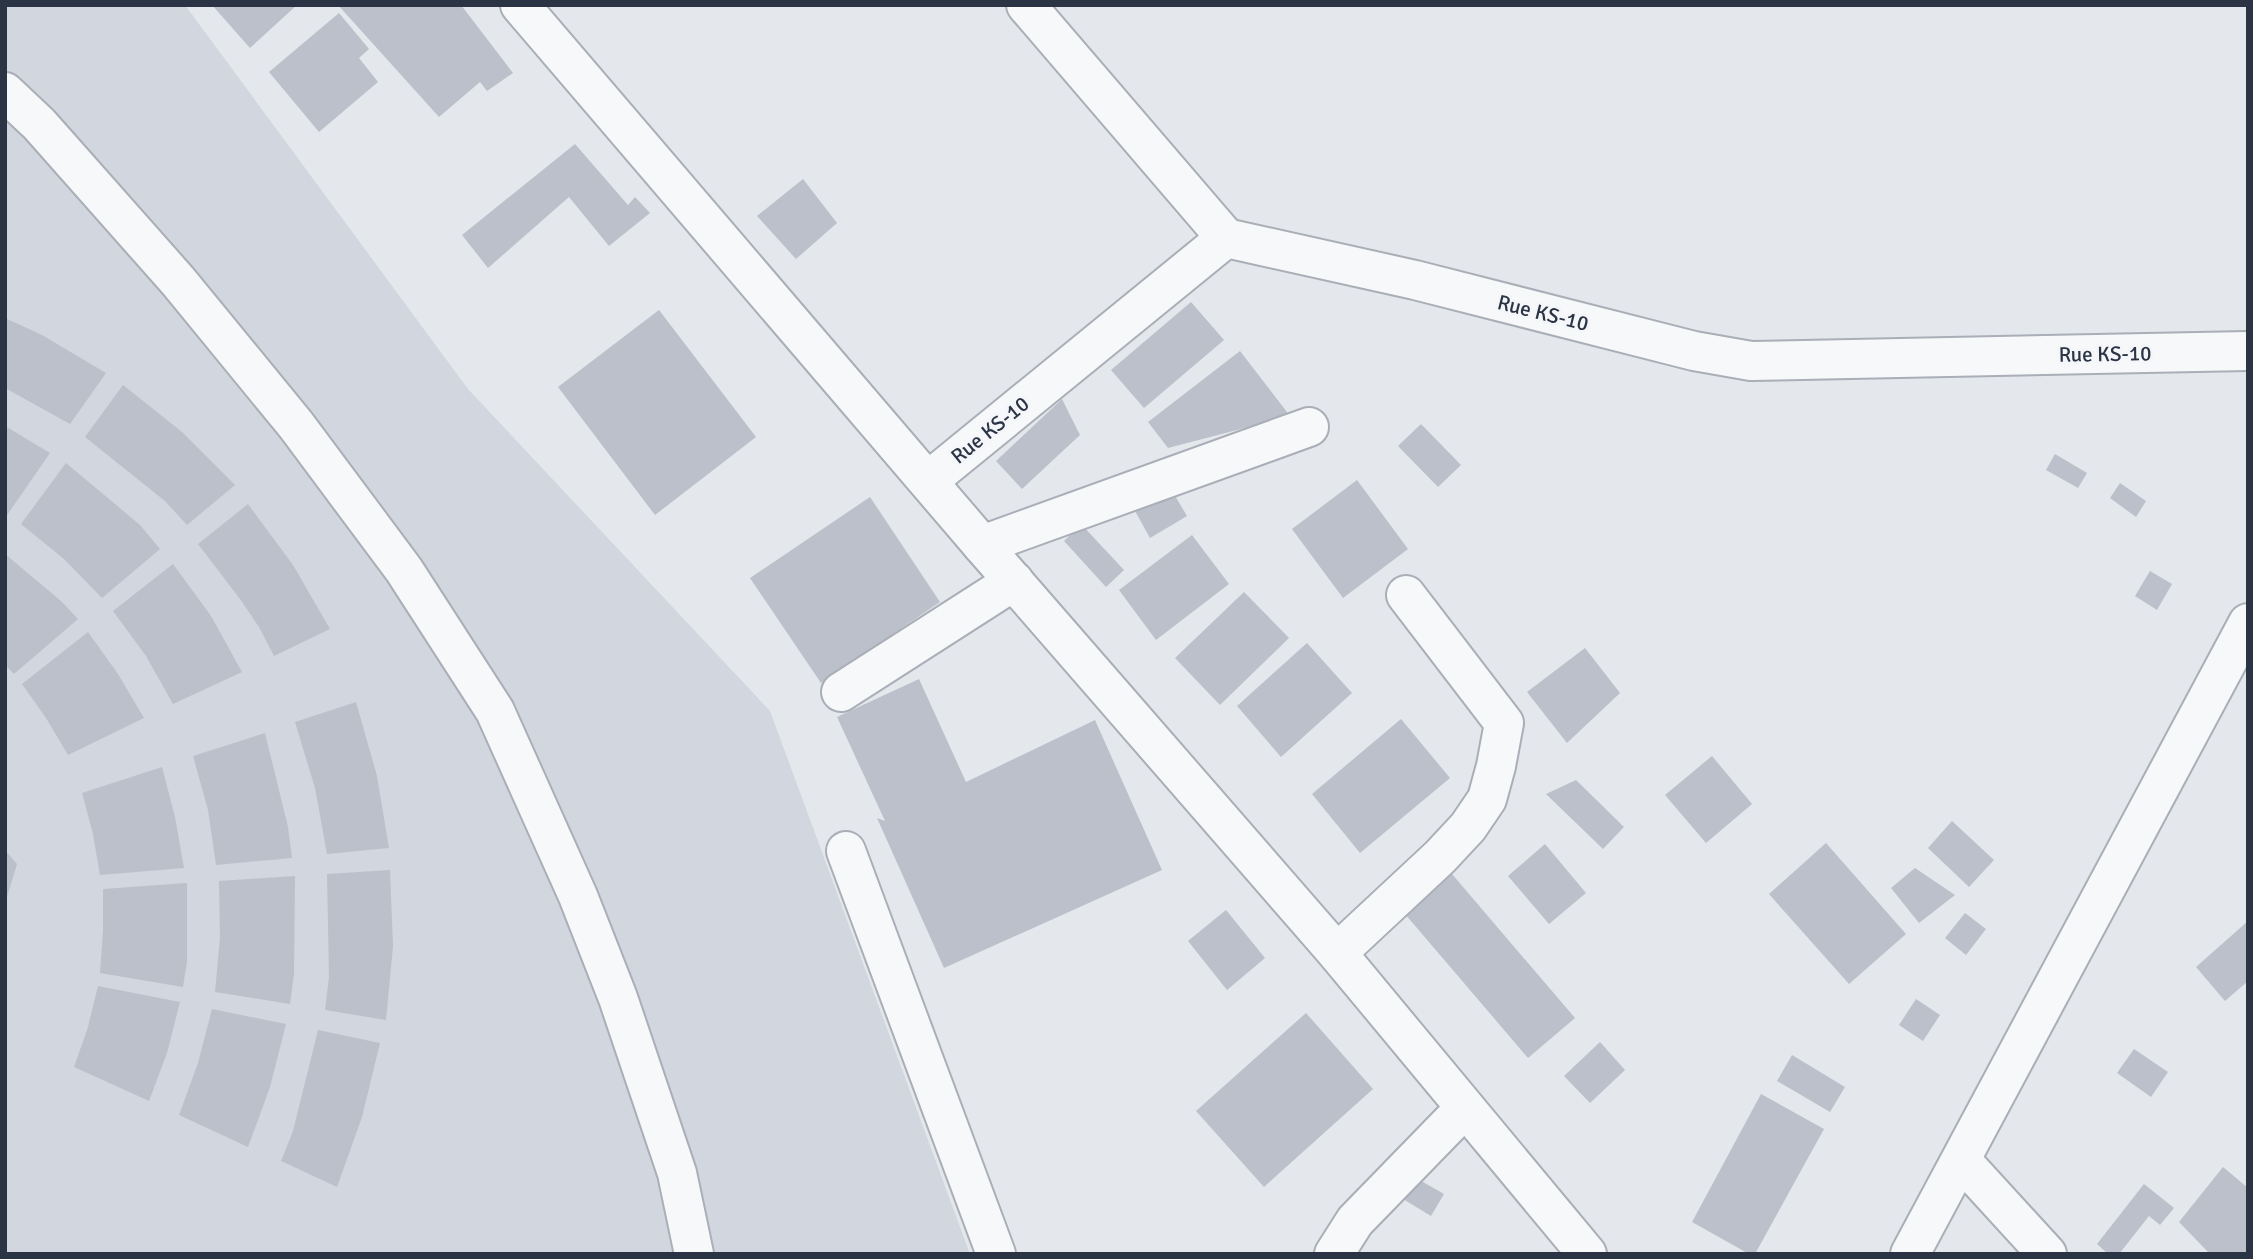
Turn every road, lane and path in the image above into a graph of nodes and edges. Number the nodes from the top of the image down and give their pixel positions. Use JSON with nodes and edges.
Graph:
{"nodes":[{"id":1,"x":520,"y":5,"type":"edge"},
{"id":2,"x":1026,"y":5,"type":"edge"},
{"id":3,"x":5,"y":92,"type":"edge"},
{"id":4,"x":1226,"y":238,"type":"junction"},
{"id":5,"x":2248,"y":351,"type":"edge"},
{"id":6,"x":1309,"y":427,"type":"dead end"},
{"id":7,"x":928,"y":481,"type":"junction"},
{"id":8,"x":982,"y":545,"type":"junction"},
{"id":9,"x":1014,"y":581,"type":"junction"},
{"id":10,"x":1406,"y":595,"type":"dead end"},
{"id":11,"x":2248,"y":623,"type":"edge"},
{"id":12,"x":841,"y":692,"type":"dead end"},
{"id":13,"x":846,"y":851,"type":"dead end"},
{"id":14,"x":1337,"y":953,"type":"junction"},
{"id":15,"x":1465,"y":1108,"type":"junction"},
{"id":16,"x":1961,"y":1160,"type":"junction"},
{"id":17,"x":694,"y":1254,"type":"edge"},
{"id":18,"x":996,"y":1254,"type":"edge"},
{"id":19,"x":1334,"y":1254,"type":"edge"},
{"id":20,"x":1587,"y":1254,"type":"edge"},
{"id":21,"x":1910,"y":1254,"type":"edge"},
{"id":22,"x":2047,"y":1254,"type":"edge"}],
"edges":[{"from":1,"to":7,"type":"street"},
{"from":2,"to":4,"type":"street"},
{"from":3,"to":17,"type":"street"},
{"from":4,"to":5,"type":"street","name":"Rue KS-10"},
{"from":4,"to":7,"type":"street","name":"Rue KS-10"},
{"from":6,"to":8,"type":"street"},
{"from":7,"to":8,"type":"street"},
{"from":8,"to":9,"type":"street"},
{"from":9,"to":12,"type":"street"},
{"from":9,"to":14,"type":"street"},
{"from":10,"to":14,"type":"street"},
{"from":11,"to":16,"type":"street"},
{"from":13,"to":18,"type":"street"},
{"from":14,"to":15,"type":"street"},
{"from":15,"to":19,"type":"street"},
{"from":15,"to":20,"type":"street"},
{"from":16,"to":21,"type":"street"},
{"from":16,"to":22,"type":"street"}]}
